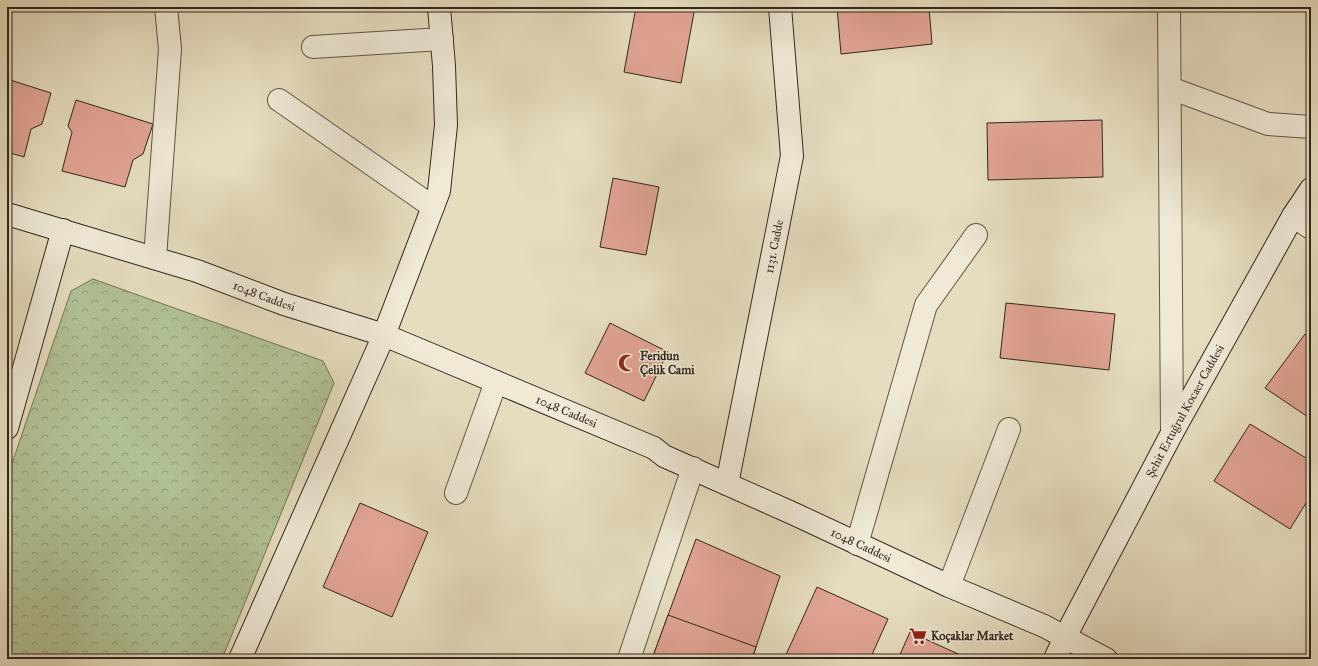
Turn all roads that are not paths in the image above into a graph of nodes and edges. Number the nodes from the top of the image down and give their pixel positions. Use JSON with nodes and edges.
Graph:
{"nodes":[{"id":1,"x":166,"y":7,"type":"edge"},
{"id":2,"x":439,"y":7,"type":"edge"},
{"id":3,"x":780,"y":7,"type":"edge"},
{"id":4,"x":1169,"y":7,"type":"edge"},
{"id":5,"x":442,"y":38,"type":"junction"},
{"id":6,"x":313,"y":47,"type":"dead end"},
{"id":7,"x":1170,"y":88,"type":"junction"},
{"id":8,"x":279,"y":100,"type":"dead end"},
{"id":9,"x":1311,"y":127,"type":"edge"},
{"id":10,"x":1311,"y":189,"type":"edge"},
{"id":11,"x":433,"y":207,"type":"junction"},
{"id":12,"x":7,"y":214,"type":"edge"},
{"id":13,"x":1293,"y":216,"type":"junction"},
{"id":14,"x":1311,"y":228,"type":"edge"},
{"id":15,"x":63,"y":230,"type":"junction"},
{"id":16,"x":976,"y":235,"type":"dead end"},
{"id":17,"x":155,"y":258,"type":"junction"},
{"id":18,"x":384,"y":335,"type":"junction"},
{"id":19,"x":496,"y":382,"type":"junction"},
{"id":20,"x":9,"y":417,"type":"edge"},
{"id":21,"x":1009,"y":429,"type":"dead end"},
{"id":22,"x":1172,"y":433,"type":"junction"},
{"id":23,"x":693,"y":468,"type":"junction"},
{"id":24,"x":727,"y":484,"type":"junction"},
{"id":25,"x":456,"y":493,"type":"dead end"},
{"id":26,"x":857,"y":544,"type":"junction"},
{"id":27,"x":949,"y":586,"type":"junction"},
{"id":28,"x":1065,"y":637,"type":"junction"},
{"id":29,"x":240,"y":659,"type":"edge"},
{"id":30,"x":629,"y":659,"type":"edge"},
{"id":31,"x":1055,"y":659,"type":"edge"},
{"id":32,"x":1106,"y":659,"type":"edge"}],
"edges":[{"from":1,"to":17,"type":"street"},
{"from":2,"to":5,"type":"street"},
{"from":3,"to":24,"type":"street","name":"1131. Cadde"},
{"from":4,"to":7,"type":"street"},
{"from":5,"to":6,"type":"street"},
{"from":5,"to":11,"type":"street"},
{"from":7,"to":9,"type":"street"},
{"from":7,"to":22,"type":"street"},
{"from":8,"to":11,"type":"street"},
{"from":10,"to":13,"type":"street","name":"Şehit Ertuğrul Kocaer Caddesi"},
{"from":11,"to":18,"type":"street"},
{"from":12,"to":15,"type":"street","name":"1048 Caddesi"},
{"from":13,"to":14,"type":"street"},
{"from":13,"to":22,"type":"street","name":"Şehit Ertuğrul Kocaer Caddesi"},
{"from":15,"to":17,"type":"street","name":"1048 Caddesi"},
{"from":15,"to":20,"type":"street"},
{"from":16,"to":26,"type":"street"},
{"from":17,"to":18,"type":"street","name":"1048 Caddesi"},
{"from":18,"to":19,"type":"street","name":"1048 Caddesi"},
{"from":18,"to":29,"type":"street"},
{"from":19,"to":23,"type":"street","name":"1048 Caddesi"},
{"from":19,"to":25,"type":"street"},
{"from":21,"to":27,"type":"street"},
{"from":22,"to":28,"type":"street","name":"Şehit Ertuğrul Kocaer Caddesi"},
{"from":23,"to":24,"type":"street","name":"1048 Caddesi"},
{"from":23,"to":30,"type":"street"},
{"from":24,"to":26,"type":"street","name":"1048 Caddesi"},
{"from":26,"to":27,"type":"street","name":"1048 Caddesi"},
{"from":27,"to":28,"type":"street","name":"1048 Caddesi"},
{"from":28,"to":31,"type":"street","name":"Şehit Ertuğrul Kocaer Caddesi"},
{"from":28,"to":32,"type":"street","name":"1048 Caddesi"}]}
